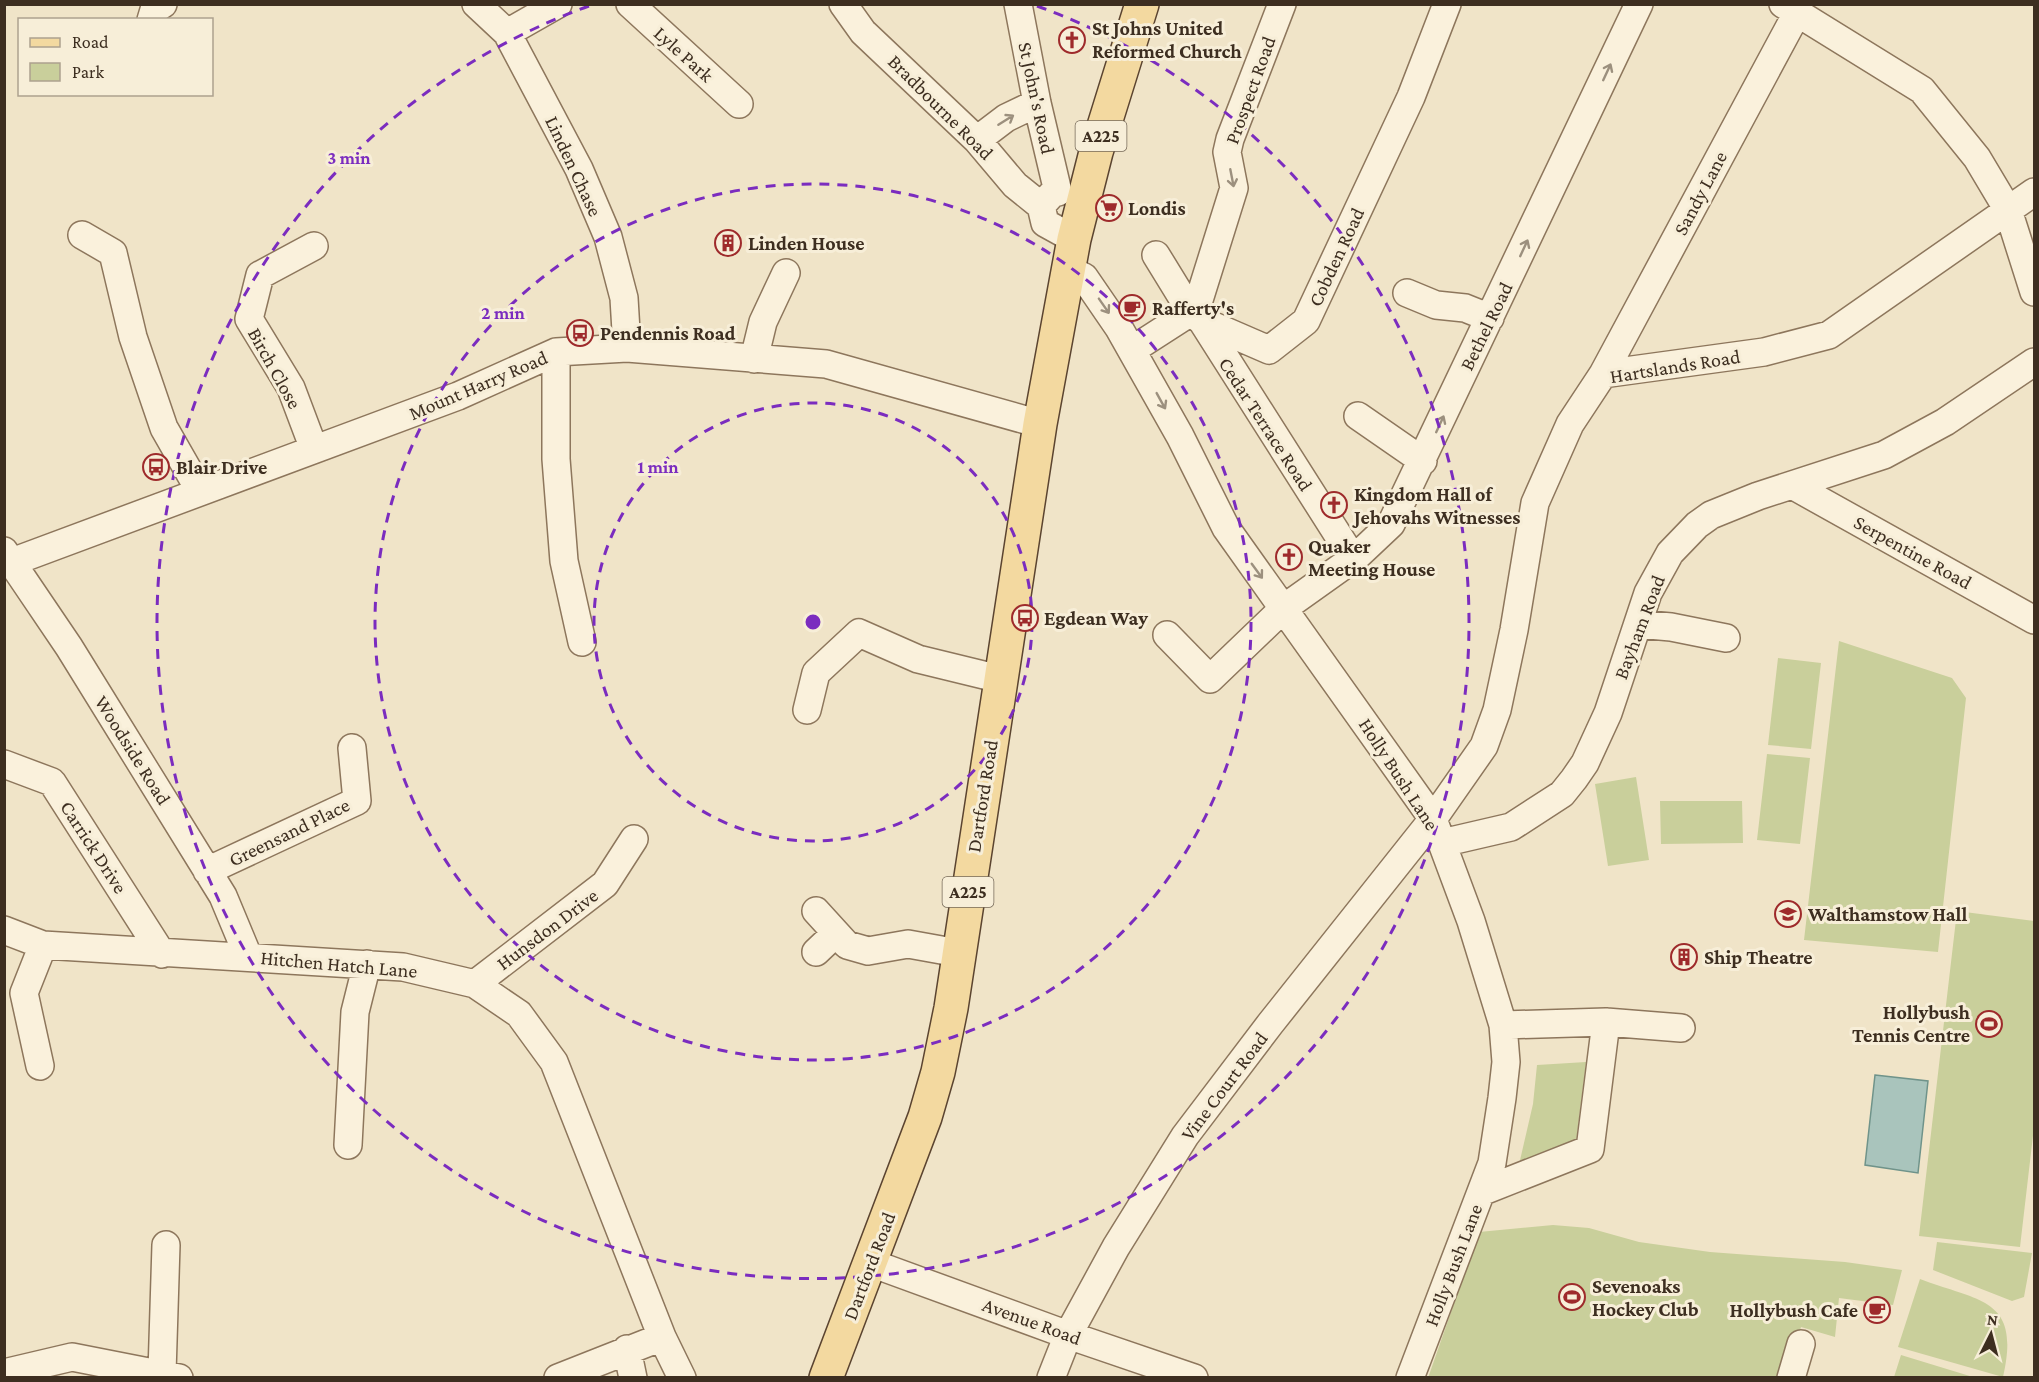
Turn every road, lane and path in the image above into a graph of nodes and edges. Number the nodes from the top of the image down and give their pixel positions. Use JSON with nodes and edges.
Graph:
{"nodes":[{"id":1,"x":476,"y":4,"type":"edge"},
{"id":2,"x":558,"y":4,"type":"edge"},
{"id":3,"x":630,"y":4,"type":"edge"},
{"id":4,"x":843,"y":4,"type":"edge"},
{"id":5,"x":1018,"y":4,"type":"edge"},
{"id":6,"x":1142,"y":4,"type":"edge"},
{"id":7,"x":1282,"y":4,"type":"edge"},
{"id":8,"x":1447,"y":4,"type":"edge"},
{"id":9,"x":1639,"y":4,"type":"edge"},
{"id":10,"x":1790,"y":9,"type":"edge"},
{"id":11,"x":507,"y":33,"type":"junction"},
{"id":12,"x":1037,"y":103,"type":"junction"},
{"id":13,"x":739,"y":104,"type":"dead end"},
{"id":14,"x":977,"y":140,"type":"junction"},
{"id":15,"x":2034,"y":192,"type":"edge"},
{"id":16,"x":1062,"y":197,"type":"junction"},
{"id":17,"x":2008,"y":210,"type":"junction"},
{"id":18,"x":82,"y":235,"type":"dead end"},
{"id":19,"x":314,"y":246,"type":"dead end"},
{"id":20,"x":1071,"y":254,"type":"junction"},
{"id":21,"x":1156,"y":255,"type":"dead end"},
{"id":22,"x":786,"y":273,"type":"dead end"},
{"id":23,"x":2034,"y":292,"type":"edge"},
{"id":24,"x":1407,"y":293,"type":"dead end"},
{"id":25,"x":1197,"y":316,"type":"junction"},
{"id":26,"x":1490,"y":318,"type":"junction"},
{"id":27,"x":627,"y":348,"type":"junction"},
{"id":28,"x":1132,"y":350,"type":"junction"},
{"id":29,"x":555,"y":352,"type":"junction"},
{"id":30,"x":754,"y":359,"type":"junction"},
{"id":31,"x":2034,"y":362,"type":"edge"},
{"id":32,"x":1603,"y":374,"type":"junction"},
{"id":33,"x":1358,"y":416,"type":"dead end"},
{"id":34,"x":1040,"y":424,"type":"junction"},
{"id":35,"x":314,"y":449,"type":"junction"},
{"id":36,"x":1423,"y":461,"type":"junction"},
{"id":37,"x":1792,"y":485,"type":"junction"},
{"id":38,"x":200,"y":491,"type":"junction"},
{"id":39,"x":1352,"y":557,"type":"junction"},
{"id":40,"x":7,"y":558,"type":"edge"},
{"id":41,"x":1284,"y":608,"type":"junction"},
{"id":42,"x":2034,"y":620,"type":"edge"},
{"id":43,"x":1638,"y":624,"type":"junction"},
{"id":44,"x":1167,"y":635,"type":"dead end"},
{"id":45,"x":1726,"y":638,"type":"dead end"},
{"id":46,"x":582,"y":642,"type":"dead end"},
{"id":47,"x":1000,"y":679,"type":"junction"},
{"id":48,"x":807,"y":710,"type":"dead end"},
{"id":49,"x":352,"y":748,"type":"dead end"},
{"id":50,"x":4,"y":764,"type":"edge"},
{"id":51,"x":1438,"y":831,"type":"junction"},
{"id":52,"x":634,"y":839,"type":"dead end"},
{"id":53,"x":207,"y":871,"type":"junction"},
{"id":54,"x":816,"y":911,"type":"dead end"},
{"id":55,"x":4,"y":930,"type":"edge"},
{"id":56,"x":43,"y":945,"type":"junction"},
{"id":57,"x":958,"y":953,"type":"junction"},
{"id":58,"x":162,"y":954,"type":"junction"},
{"id":59,"x":248,"y":956,"type":"junction"},
{"id":60,"x":367,"y":964,"type":"junction"},
{"id":61,"x":475,"y":984,"type":"junction"},
{"id":62,"x":1606,"y":1022,"type":"junction"},
{"id":63,"x":1503,"y":1025,"type":"junction"},
{"id":64,"x":1681,"y":1028,"type":"dead end"},
{"id":65,"x":40,"y":1066,"type":"dead end"},
{"id":66,"x":348,"y":1145,"type":"dead end"},
{"id":67,"x":1481,"y":1192,"type":"junction"},
{"id":68,"x":166,"y":1245,"type":"dead end"},
{"id":69,"x":871,"y":1263,"type":"junction"},
{"id":70,"x":1068,"y":1335,"type":"junction"},
{"id":71,"x":662,"y":1337,"type":"junction"},
{"id":72,"x":1801,"y":1344,"type":"dead end"},
{"id":73,"x":627,"y":1349,"type":"junction"},
{"id":74,"x":4,"y":1373,"type":"edge"},
{"id":75,"x":170,"y":1375,"type":"edge"},
{"id":76,"x":558,"y":1377,"type":"edge"},
{"id":77,"x":633,"y":1377,"type":"edge"},
{"id":78,"x":682,"y":1377,"type":"edge"},
{"id":79,"x":826,"y":1377,"type":"edge"},
{"id":80,"x":1051,"y":1377,"type":"edge"},
{"id":81,"x":1194,"y":1377,"type":"edge"},
{"id":82,"x":1410,"y":1377,"type":"edge"},
{"id":83,"x":1791,"y":1377,"type":"edge"}],
"edges":[{"from":1,"to":11,"type":"street","name":"Linden Chase"},
{"from":2,"to":11,"type":"street"},
{"from":3,"to":13,"type":"street","name":"Lyle Park"},
{"from":4,"to":14,"type":"street","name":"Bradbourne Road"},
{"from":5,"to":12,"type":"street","name":"St John's Road"},
{"from":6,"to":16,"type":"main road","number":"A225"},
{"from":7,"to":25,"type":"street","name":"Prospect Road","one_way":true},
{"from":8,"to":25,"type":"street","name":"Cobden Road"},
{"from":26,"to":9,"type":"street","name":"Bethel Road","one_way":true},
{"from":10,"to":17,"type":"street"},
{"from":10,"to":32,"type":"street","name":"Sandy Lane"},
{"from":11,"to":27,"type":"street","name":"Linden Chase"},
{"from":14,"to":12,"type":"street","one_way":true},
{"from":12,"to":16,"type":"street","name":"St John's Road"},
{"from":14,"to":16,"type":"street","name":"Bradbourne Road"},
{"from":15,"to":17,"type":"street","name":"Hartslands Road"},
{"from":16,"to":20,"type":"main road","number":"A225"},
{"from":16,"to":20,"type":"street","name":"Holly Bush Lane"},
{"from":17,"to":23,"type":"street"},
{"from":17,"to":32,"type":"street","name":"Hartslands Road"},
{"from":18,"to":38,"type":"street"},
{"from":19,"to":35,"type":"street","name":"Birch Close"},
{"from":20,"to":28,"type":"street","name":"Holly Bush Lane","one_way":true},
{"from":20,"to":34,"type":"main road","name":"Dartford Road","number":"A225"},
{"from":21,"to":25,"type":"street","name":"Cedar Terrace Road"},
{"from":22,"to":30,"type":"street"},
{"from":24,"to":26,"type":"street"},
{"from":25,"to":28,"type":"street"},
{"from":25,"to":39,"type":"street","name":"Cedar Terrace Road"},
{"from":36,"to":26,"type":"street","name":"Bethel Road","one_way":true},
{"from":27,"to":29,"type":"street","name":"Mount Harry Road"},
{"from":27,"to":30,"type":"street","name":"Mount Harry Road"},
{"from":28,"to":41,"type":"street","name":"Holly Bush Lane","one_way":true},
{"from":29,"to":35,"type":"street","name":"Mount Harry Road"},
{"from":29,"to":46,"type":"street"},
{"from":30,"to":34,"type":"street","name":"Mount Harry Road"},
{"from":31,"to":37,"type":"street","name":"Bayham Road"},
{"from":32,"to":51,"type":"street","name":"Hartslands Road"},
{"from":33,"to":36,"type":"street"},
{"from":34,"to":47,"type":"main road","name":"Dartford Road","number":"A225"},
{"from":35,"to":38,"type":"street","name":"Mount Harry Road"},
{"from":36,"to":39,"type":"street","name":"Bethel Road"},
{"from":37,"to":42,"type":"street","name":"Serpentine Road"},
{"from":37,"to":43,"type":"street","name":"Bayham Road"},
{"from":38,"to":40,"type":"street","name":"Mount Harry Road"},
{"from":39,"to":41,"type":"street","name":"Bethel Road"},
{"from":40,"to":53,"type":"street","name":"Woodside Road"},
{"from":41,"to":44,"type":"street","name":"Bethel Road"},
{"from":41,"to":51,"type":"street","name":"Holly Bush Lane"},
{"from":43,"to":45,"type":"street"},
{"from":43,"to":51,"type":"street","name":"Bayham Road"},
{"from":47,"to":48,"type":"street"},
{"from":47,"to":57,"type":"main road","name":"Dartford Road","number":"A225"},
{"from":49,"to":53,"type":"street","name":"Greensand Place"},
{"from":50,"to":58,"type":"street","name":"Carrick Drive"},
{"from":51,"to":63,"type":"street","name":"Holly Bush Lane"},
{"from":51,"to":70,"type":"street","name":"Vine Court Road"},
{"from":52,"to":61,"type":"street","name":"Hunsdon Drive"},
{"from":53,"to":59,"type":"street","name":"Woodside Road"},
{"from":54,"to":57,"type":"street"},
{"from":55,"to":56,"type":"street","name":"Hitchen Hatch Lane"},
{"from":56,"to":58,"type":"street","name":"Hitchen Hatch Lane"},
{"from":56,"to":65,"type":"street"},
{"from":57,"to":69,"type":"main road","name":"Dartford Road","number":"A225"},
{"from":58,"to":59,"type":"street","name":"Hitchen Hatch Lane"},
{"from":59,"to":60,"type":"street","name":"Hitchen Hatch Lane"},
{"from":60,"to":61,"type":"street","name":"Hitchen Hatch Lane"},
{"from":60,"to":66,"type":"street"},
{"from":61,"to":71,"type":"street","name":"Hitchen Hatch Lane"},
{"from":62,"to":63,"type":"street"},
{"from":62,"to":64,"type":"street"},
{"from":62,"to":67,"type":"street"},
{"from":63,"to":67,"type":"street","name":"Holly Bush Lane"},
{"from":67,"to":82,"type":"street","name":"Holly Bush Lane"},
{"from":68,"to":75,"type":"street"},
{"from":69,"to":70,"type":"street","name":"Avenue Road"},
{"from":69,"to":79,"type":"main road","name":"Dartford Road","number":"A225"},
{"from":70,"to":80,"type":"street","name":"Vine Court Road"},
{"from":70,"to":81,"type":"street","name":"Avenue Road"},
{"from":71,"to":73,"type":"street"},
{"from":71,"to":78,"type":"street","name":"Hitchen Hatch Lane"},
{"from":72,"to":83,"type":"street"},
{"from":73,"to":76,"type":"street"},
{"from":73,"to":77,"type":"street"},
{"from":74,"to":75,"type":"street"}]}
